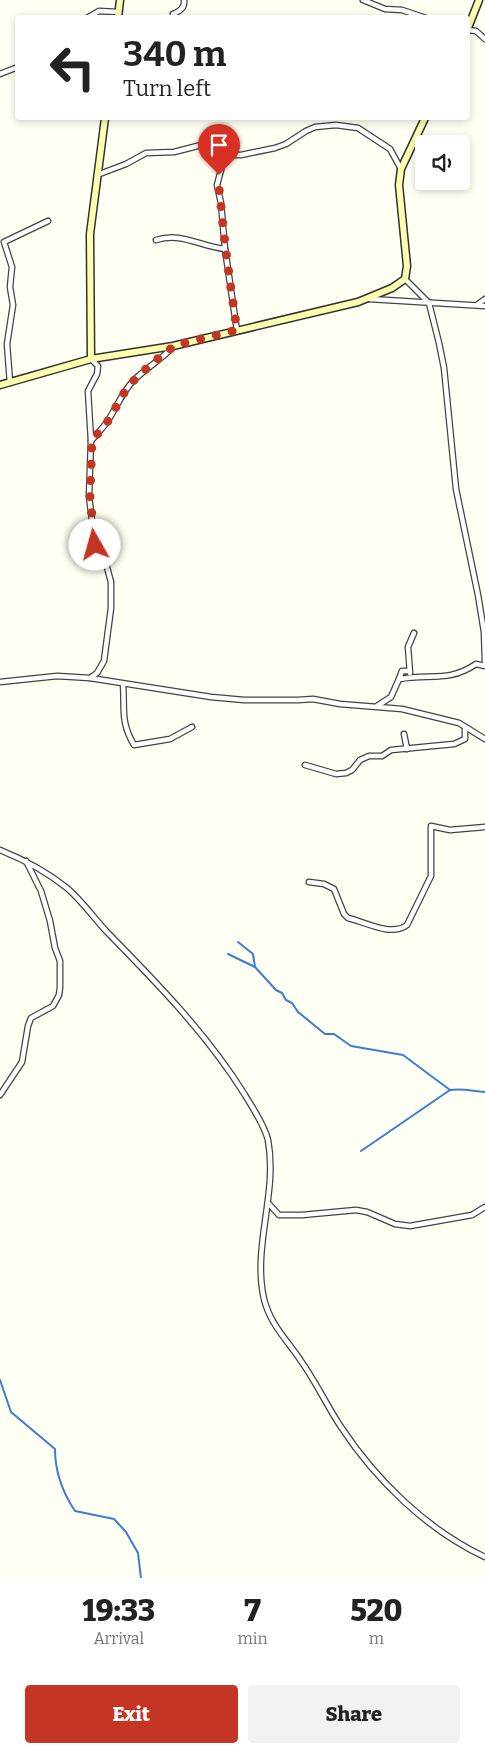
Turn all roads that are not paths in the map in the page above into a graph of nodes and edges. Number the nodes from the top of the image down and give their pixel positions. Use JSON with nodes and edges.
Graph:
{"nodes":[{"id":1,"x":120,"y":0,"type":"edge"},
{"id":2,"x":184,"y":0,"type":"edge"},
{"id":3,"x":364,"y":0,"type":"edge"},
{"id":4,"x":479,"y":0,"type":"edge"},
{"id":5,"x":173,"y":14,"type":"dead end"},
{"id":6,"x":92,"y":15,"type":"edge"},
{"id":7,"x":118,"y":15,"type":"edge"},
{"id":8,"x":417,"y":15,"type":"edge"},
{"id":9,"x":470,"y":24,"type":"edge"},
{"id":10,"x":470,"y":30,"type":"edge"},
{"id":11,"x":485,"y":39,"type":"edge"},
{"id":12,"x":15,"y":68,"type":"edge"},
{"id":13,"x":0,"y":74,"type":"edge"},
{"id":14,"x":105,"y":120,"type":"edge"},
{"id":15,"x":424,"y":120,"type":"edge"},
{"id":16,"x":225,"y":155,"type":"junction"},
{"id":17,"x":402,"y":169,"type":"junction"},
{"id":18,"x":96,"y":176,"type":"junction"},
{"id":19,"x":48,"y":221,"type":"dead end"},
{"id":20,"x":156,"y":240,"type":"dead end"},
{"id":21,"x":224,"y":249,"type":"junction"},
{"id":22,"x":405,"y":279,"type":"junction"},
{"id":23,"x":369,"y":299,"type":"junction"},
{"id":24,"x":485,"y":299,"type":"edge"},
{"id":25,"x":430,"y":303,"type":"junction"},
{"id":26,"x":478,"y":304,"type":"junction"},
{"id":27,"x":485,"y":306,"type":"edge"},
{"id":28,"x":237,"y":330,"type":"junction"},
{"id":29,"x":173,"y":346,"type":"junction"},
{"id":30,"x":92,"y":359,"type":"junction"},
{"id":31,"x":10,"y":383,"type":"junction"},
{"id":32,"x":0,"y":385,"type":"edge"},
{"id":33,"x":92,"y":441,"type":"junction"},
{"id":34,"x":414,"y":634,"type":"dead end"},
{"id":35,"x":485,"y":659,"type":"edge"},
{"id":36,"x":476,"y":664,"type":"junction"},
{"id":37,"x":485,"y":664,"type":"edge"},
{"id":38,"x":409,"y":671,"type":"junction"},
{"id":39,"x":412,"y":677,"type":"junction"},
{"id":40,"x":90,"y":678,"type":"junction"},
{"id":41,"x":399,"y":679,"type":"junction"},
{"id":42,"x":0,"y":682,"type":"edge"},
{"id":43,"x":123,"y":684,"type":"junction"},
{"id":44,"x":375,"y":707,"type":"junction"},
{"id":45,"x":192,"y":727,"type":"dead end"},
{"id":46,"x":464,"y":728,"type":"junction"},
{"id":47,"x":404,"y":734,"type":"dead end"},
{"id":48,"x":478,"y":734,"type":"junction"},
{"id":49,"x":485,"y":739,"type":"edge"},
{"id":50,"x":465,"y":740,"type":"junction"},
{"id":51,"x":406,"y":749,"type":"junction"},
{"id":52,"x":305,"y":765,"type":"dead end"},
{"id":53,"x":485,"y":827,"type":"edge"},
{"id":54,"x":0,"y":850,"type":"edge"},
{"id":55,"x":25,"y":860,"type":"junction"},
{"id":56,"x":309,"y":882,"type":"dead end"},
{"id":57,"x":0,"y":1095,"type":"edge"},
{"id":58,"x":269,"y":1204,"type":"junction"},
{"id":59,"x":485,"y":1207,"type":"edge"},
{"id":60,"x":485,"y":1557,"type":"edge"}],
"edges":[{"from":1,"to":7,"type":"street"},
{"from":2,"to":5,"type":"street"},
{"from":3,"to":8,"type":"street"},
{"from":4,"to":9,"type":"street"},
{"from":6,"to":7,"type":"street"},
{"from":10,"to":11,"type":"street"},
{"from":12,"to":13,"type":"street"},
{"from":14,"to":18,"type":"street"},
{"from":15,"to":17,"type":"street"},
{"from":16,"to":17,"type":"street"},
{"from":16,"to":18,"type":"street"},
{"from":16,"to":21,"type":"street"},
{"from":17,"to":22,"type":"street"},
{"from":18,"to":30,"type":"street"},
{"from":19,"to":31,"type":"street"},
{"from":20,"to":21,"type":"street"},
{"from":21,"to":28,"type":"street"},
{"from":22,"to":23,"type":"street"},
{"from":22,"to":25,"type":"street"},
{"from":23,"to":25,"type":"street"},
{"from":23,"to":28,"type":"street"},
{"from":24,"to":26,"type":"street"},
{"from":25,"to":26,"type":"street"},
{"from":25,"to":35,"type":"street"},
{"from":26,"to":27,"type":"street"},
{"from":28,"to":29,"type":"street"},
{"from":29,"to":30,"type":"street"},
{"from":29,"to":33,"type":"street"},
{"from":30,"to":31,"type":"street"},
{"from":30,"to":33,"type":"street"},
{"from":31,"to":32,"type":"street"},
{"from":33,"to":40,"type":"street"},
{"from":34,"to":38,"type":"street"},
{"from":35,"to":36,"type":"street"},
{"from":35,"to":37,"type":"street"},
{"from":36,"to":37,"type":"street"},
{"from":36,"to":39,"type":"street"},
{"from":38,"to":39,"type":"street"},
{"from":38,"to":41,"type":"street"},
{"from":39,"to":41,"type":"street"},
{"from":40,"to":42,"type":"street"},
{"from":40,"to":43,"type":"street"},
{"from":41,"to":44,"type":"street"},
{"from":43,"to":44,"type":"street"},
{"from":43,"to":45,"type":"street"},
{"from":44,"to":46,"type":"street"},
{"from":46,"to":48,"type":"street"},
{"from":46,"to":50,"type":"street"},
{"from":47,"to":51,"type":"street"},
{"from":48,"to":49,"type":"street"},
{"from":48,"to":50,"type":"street"},
{"from":50,"to":51,"type":"street"},
{"from":51,"to":52,"type":"street"},
{"from":53,"to":56,"type":"street"},
{"from":54,"to":55,"type":"street"},
{"from":55,"to":57,"type":"street"},
{"from":55,"to":58,"type":"street"},
{"from":58,"to":59,"type":"street"},
{"from":58,"to":60,"type":"street"}]}
